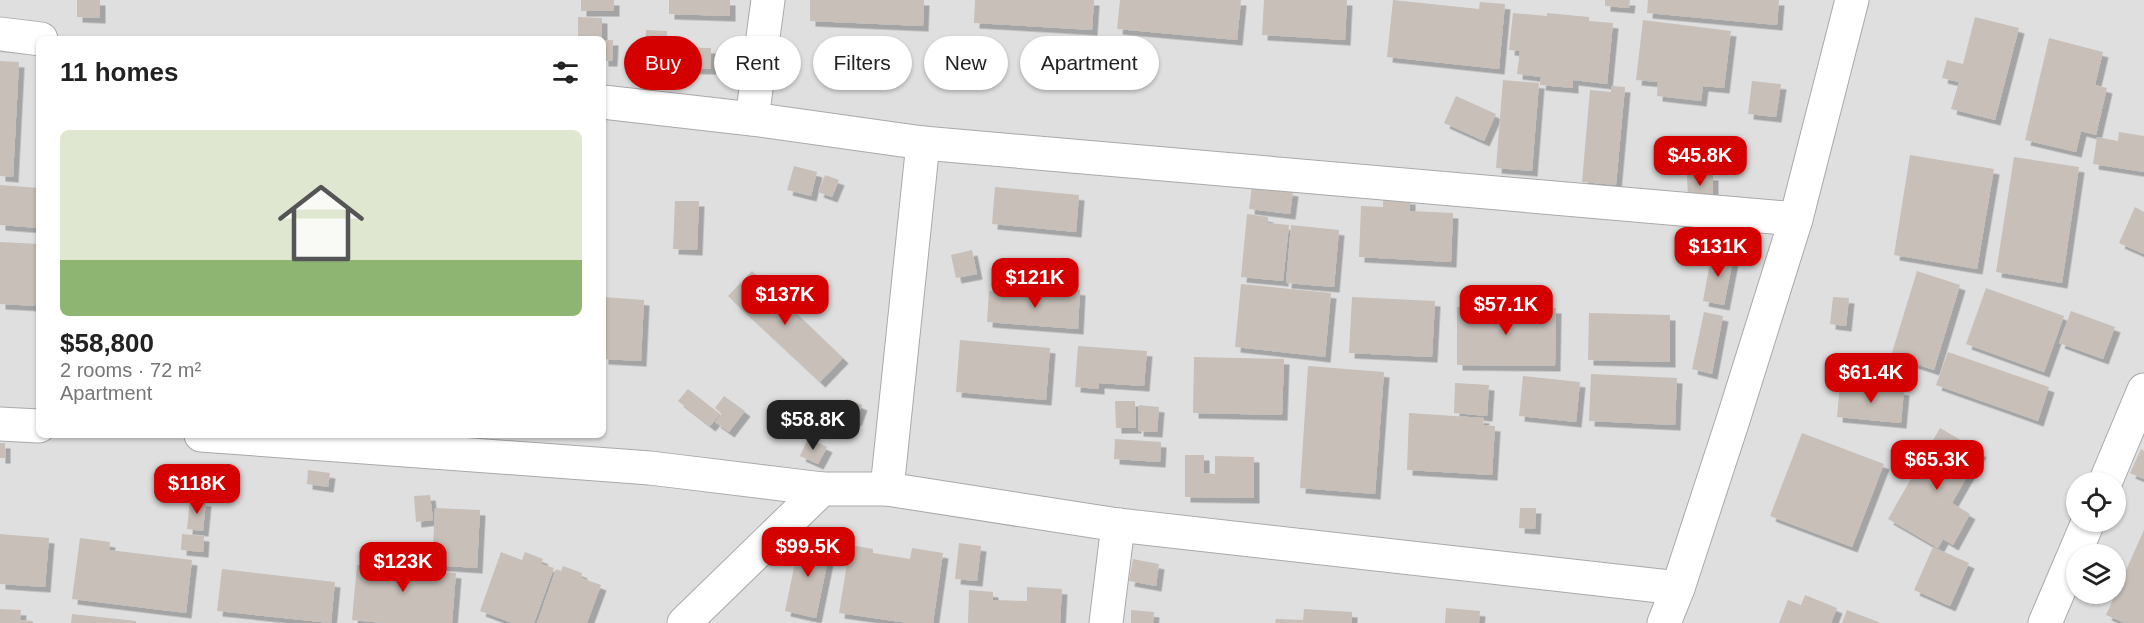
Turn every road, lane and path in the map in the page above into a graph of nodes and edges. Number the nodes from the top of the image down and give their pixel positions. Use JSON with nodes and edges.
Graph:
{"nodes":[{"id":1,"x":768,"y":0,"type":"edge"},
{"id":2,"x":1852,"y":0,"type":"edge"},
{"id":3,"x":0,"y":34,"type":"edge"},
{"id":4,"x":36,"y":38,"type":"edge"},
{"id":5,"x":606,"y":102,"type":"edge"},
{"id":6,"x":752,"y":119,"type":"junction"},
{"id":7,"x":923,"y":143,"type":"junction"},
{"id":8,"x":1796,"y":219,"type":"junction"},
{"id":9,"x":2144,"y":390,"type":"edge"},
{"id":10,"x":0,"y":424,"type":"edge"},
{"id":11,"x":36,"y":426,"type":"edge"},
{"id":12,"x":242,"y":438,"type":"edge"},
{"id":13,"x":2110,"y":472,"type":"edge"},
{"id":14,"x":822,"y":489,"type":"junction"},
{"id":15,"x":887,"y":489,"type":"junction"},
{"id":16,"x":1118,"y":525,"type":"junction"},
{"id":17,"x":2084,"y":532,"type":"edge"},
{"id":18,"x":1678,"y":588,"type":"junction"},
{"id":19,"x":684,"y":623,"type":"edge"},
{"id":20,"x":1106,"y":623,"type":"edge"},
{"id":21,"x":1664,"y":623,"type":"edge"},
{"id":22,"x":2045,"y":623,"type":"edge"}],
"edges":[{"from":1,"to":6,"type":"street"},
{"from":2,"to":8,"type":"street"},
{"from":3,"to":4,"type":"street"},
{"from":5,"to":6,"type":"street"},
{"from":6,"to":7,"type":"street"},
{"from":7,"to":8,"type":"street"},
{"from":7,"to":15,"type":"street"},
{"from":8,"to":18,"type":"street"},
{"from":9,"to":13,"type":"street"},
{"from":10,"to":11,"type":"street"},
{"from":12,"to":14,"type":"street"},
{"from":14,"to":15,"type":"street"},
{"from":14,"to":19,"type":"street"},
{"from":15,"to":16,"type":"street"},
{"from":16,"to":18,"type":"street"},
{"from":16,"to":20,"type":"street"},
{"from":17,"to":22,"type":"street"},
{"from":18,"to":21,"type":"street"}]}
